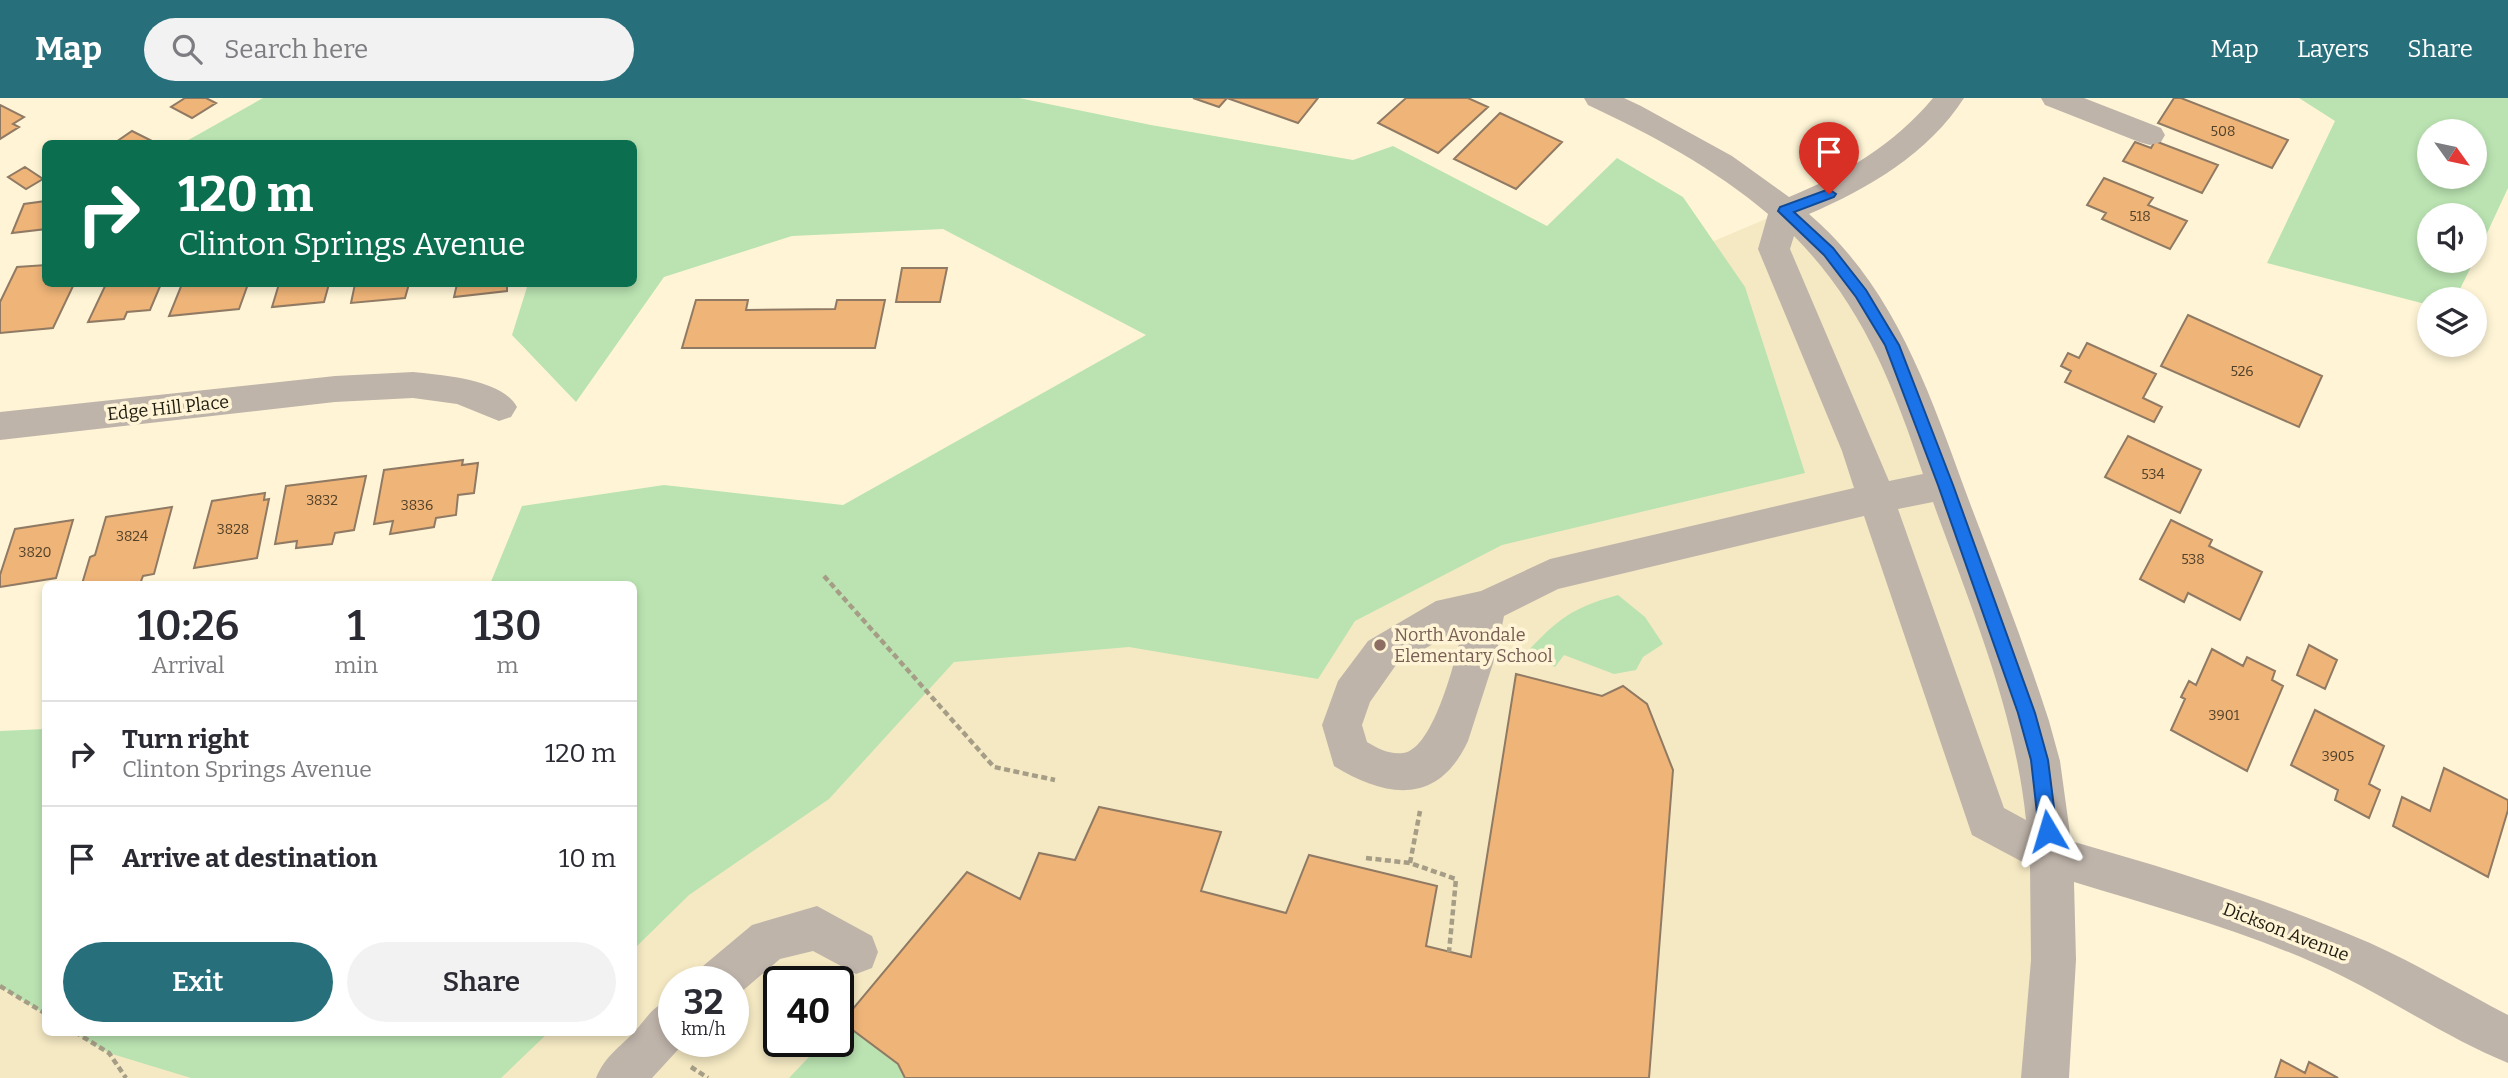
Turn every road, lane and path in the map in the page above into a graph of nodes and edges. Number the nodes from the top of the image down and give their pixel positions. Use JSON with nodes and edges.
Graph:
{"nodes":[{"id":1,"x":1599,"y":98,"type":"edge"},
{"id":2,"x":1949,"y":98,"type":"edge"},
{"id":3,"x":2056,"y":98,"type":"edge"},
{"id":4,"x":2150,"y":135,"type":"dead end"},
{"id":5,"x":1785,"y":211,"type":"junction"},
{"id":6,"x":499,"y":407,"type":"dead end"},
{"id":7,"x":0,"y":426,"type":"edge"},
{"id":8,"x":1946,"y":485,"type":"junction"},
{"id":9,"x":1875,"y":498,"type":"junction"},
{"id":10,"x":824,"y":576,"type":"dead end"},
{"id":11,"x":1487,"y":606,"type":"dead end"},
{"id":12,"x":1055,"y":780,"type":"dead end"},
{"id":13,"x":1422,"y":805,"type":"dead end"},
{"id":14,"x":2051,"y":855,"type":"junction"},
{"id":15,"x":1366,"y":858,"type":"dead end"},
{"id":16,"x":1410,"y":863,"type":"junction"},
{"id":17,"x":1449,"y":951,"type":"dead end"},
{"id":18,"x":856,"y":952,"type":"dead end"},
{"id":19,"x":738,"y":966,"type":"edge"},
{"id":20,"x":0,"y":986,"type":"edge"},
{"id":21,"x":42,"y":1012,"type":"edge"},
{"id":22,"x":81,"y":1036,"type":"edge"},
{"id":23,"x":658,"y":1037,"type":"edge"},
{"id":24,"x":2508,"y":1040,"type":"edge"},
{"id":25,"x":126,"y":1078,"type":"edge"},
{"id":26,"x":620,"y":1078,"type":"edge"},
{"id":27,"x":2045,"y":1078,"type":"edge"}],
"edges":[{"from":1,"to":5,"type":"street"},
{"from":2,"to":5,"type":"street"},
{"from":3,"to":4,"type":"street"},
{"from":5,"to":8,"type":"street"},
{"from":5,"to":9,"type":"street","name":"Dickson Avenue"},
{"from":6,"to":7,"type":"street","name":"Edge Hill Place"},
{"from":8,"to":9,"type":"street"},
{"from":8,"to":14,"type":"street"},
{"from":9,"to":11,"type":"street"},
{"from":9,"to":14,"type":"street","name":"Dickson Avenue"},
{"from":10,"to":12,"type":"path"},
{"from":13,"to":16,"type":"path"},
{"from":14,"to":24,"type":"street","name":"Dickson Avenue"},
{"from":14,"to":27,"type":"street"},
{"from":15,"to":16,"type":"path"},
{"from":16,"to":17,"type":"path"},
{"from":18,"to":19,"type":"street"},
{"from":20,"to":21,"type":"path"},
{"from":22,"to":25,"type":"path"},
{"from":23,"to":26,"type":"street"}]}
